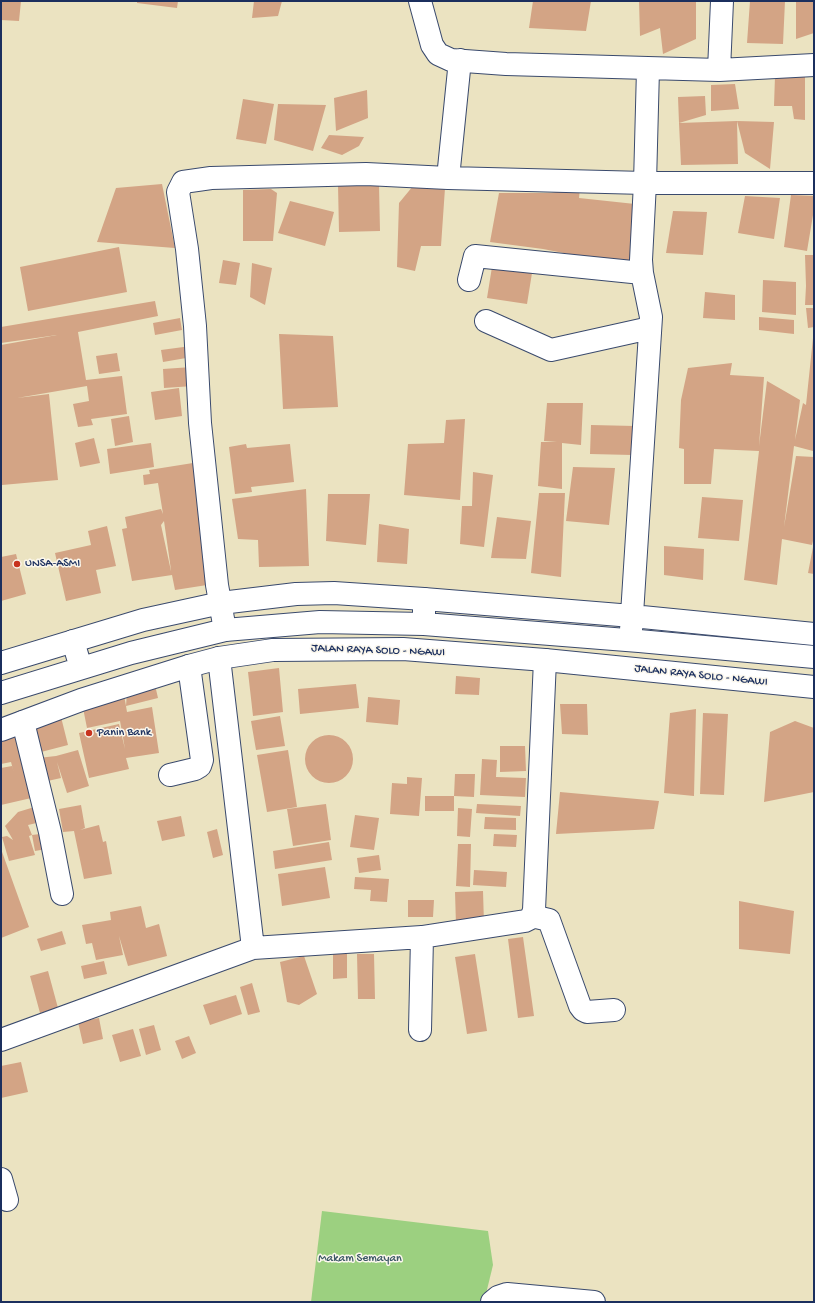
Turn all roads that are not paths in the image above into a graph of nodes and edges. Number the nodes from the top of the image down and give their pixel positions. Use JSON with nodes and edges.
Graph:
{"nodes":[{"id":1,"x":420,"y":1,"type":"edge"},
{"id":2,"x":722,"y":1,"type":"edge"},
{"id":3,"x":460,"y":60,"type":"junction"},
{"id":4,"x":814,"y":65,"type":"edge"},
{"id":5,"x":648,"y":69,"type":"junction"},
{"id":6,"x":719,"y":70,"type":"junction"},
{"id":7,"x":448,"y":178,"type":"junction"},
{"id":8,"x":645,"y":183,"type":"junction"},
{"id":9,"x":814,"y":183,"type":"edge"},
{"id":10,"x":642,"y":273,"type":"junction"},
{"id":11,"x":469,"y":280,"type":"dead end"},
{"id":12,"x":486,"y":321,"type":"dead end"},
{"id":13,"x":650,"y":328,"type":"junction"},
{"id":14,"x":424,"y":599,"type":"junction"},
{"id":15,"x":221,"y":603,"type":"junction"},
{"id":16,"x":632,"y":616,"type":"junction"},
{"id":17,"x":424,"y":624,"type":"junction"},
{"id":18,"x":225,"y":630,"type":"junction"},
{"id":19,"x":814,"y":634,"type":"edge"},
{"id":20,"x":74,"y":641,"type":"junction"},
{"id":21,"x":631,"y":641,"type":"junction"},
{"id":22,"x":814,"y":657,"type":"edge"},
{"id":23,"x":219,"y":658,"type":"junction"},
{"id":24,"x":545,"y":660,"type":"junction"},
{"id":25,"x":1,"y":663,"type":"edge"},
{"id":26,"x":189,"y":666,"type":"junction"},
{"id":27,"x":81,"y":668,"type":"junction"},
{"id":28,"x":814,"y":687,"type":"edge"},
{"id":29,"x":1,"y":693,"type":"edge"},
{"id":30,"x":23,"y":722,"type":"junction"},
{"id":31,"x":1,"y":730,"type":"edge"},
{"id":32,"x":170,"y":775,"type":"dead end"},
{"id":33,"x":62,"y":894,"type":"dead end"},
{"id":34,"x":532,"y":916,"type":"junction"},
{"id":35,"x":422,"y":937,"type":"junction"},
{"id":36,"x":253,"y":948,"type":"junction"},
{"id":37,"x":614,"y":1010,"type":"dead end"},
{"id":38,"x":420,"y":1030,"type":"dead end"},
{"id":39,"x":1,"y":1040,"type":"edge"},
{"id":40,"x":1,"y":1179,"type":"edge"},
{"id":41,"x":7,"y":1200,"type":"dead end"},
{"id":42,"x":492,"y":1302,"type":"edge"},
{"id":43,"x":594,"y":1302,"type":"edge"}],
"edges":[{"from":1,"to":3,"type":"main road"},
{"from":2,"to":6,"type":"main road"},
{"from":3,"to":5,"type":"main road"},
{"from":3,"to":7,"type":"main road"},
{"from":4,"to":6,"type":"main road"},
{"from":5,"to":6,"type":"main road"},
{"from":5,"to":8,"type":"main road"},
{"from":7,"to":8,"type":"main road"},
{"from":7,"to":15,"type":"main road"},
{"from":8,"to":9,"type":"main road"},
{"from":8,"to":10,"type":"main road"},
{"from":10,"to":11,"type":"main road"},
{"from":10,"to":13,"type":"main road"},
{"from":12,"to":13,"type":"main road"},
{"from":13,"to":16,"type":"main road"},
{"from":14,"to":15,"type":"main road"},
{"from":14,"to":16,"type":"main road"},
{"from":14,"to":17,"type":"main road"},
{"from":15,"to":18,"type":"main road"},
{"from":15,"to":20,"type":"main road"},
{"from":16,"to":19,"type":"main road"},
{"from":16,"to":21,"type":"main road"},
{"from":17,"to":18,"type":"main road"},
{"from":17,"to":21,"type":"main road"},
{"from":18,"to":27,"type":"main road"},
{"from":20,"to":25,"type":"main road"},
{"from":20,"to":27,"type":"main road"},
{"from":21,"to":22,"type":"main road"},
{"from":23,"to":24,"type":"main road","name":"JALAN RAYA SOLO - NGAWI"},
{"from":23,"to":26,"type":"main road","name":"JALAN RAYA SOLO - NGAWI"},
{"from":23,"to":36,"type":"main road"},
{"from":24,"to":28,"type":"main road","name":"JALAN RAYA SOLO - NGAWI"},
{"from":24,"to":34,"type":"main road"},
{"from":26,"to":30,"type":"main road","name":"JALAN RAYA SOLO - NGAWI"},
{"from":26,"to":32,"type":"main road"},
{"from":27,"to":29,"type":"main road"},
{"from":30,"to":31,"type":"main road","name":"JALAN RAYA SOLO - NGAWI"},
{"from":30,"to":33,"type":"main road"},
{"from":34,"to":35,"type":"main road"},
{"from":34,"to":37,"type":"main road"},
{"from":35,"to":36,"type":"main road"},
{"from":35,"to":38,"type":"main road"},
{"from":36,"to":39,"type":"main road"},
{"from":40,"to":41,"type":"main road"},
{"from":42,"to":43,"type":"main road"}]}
